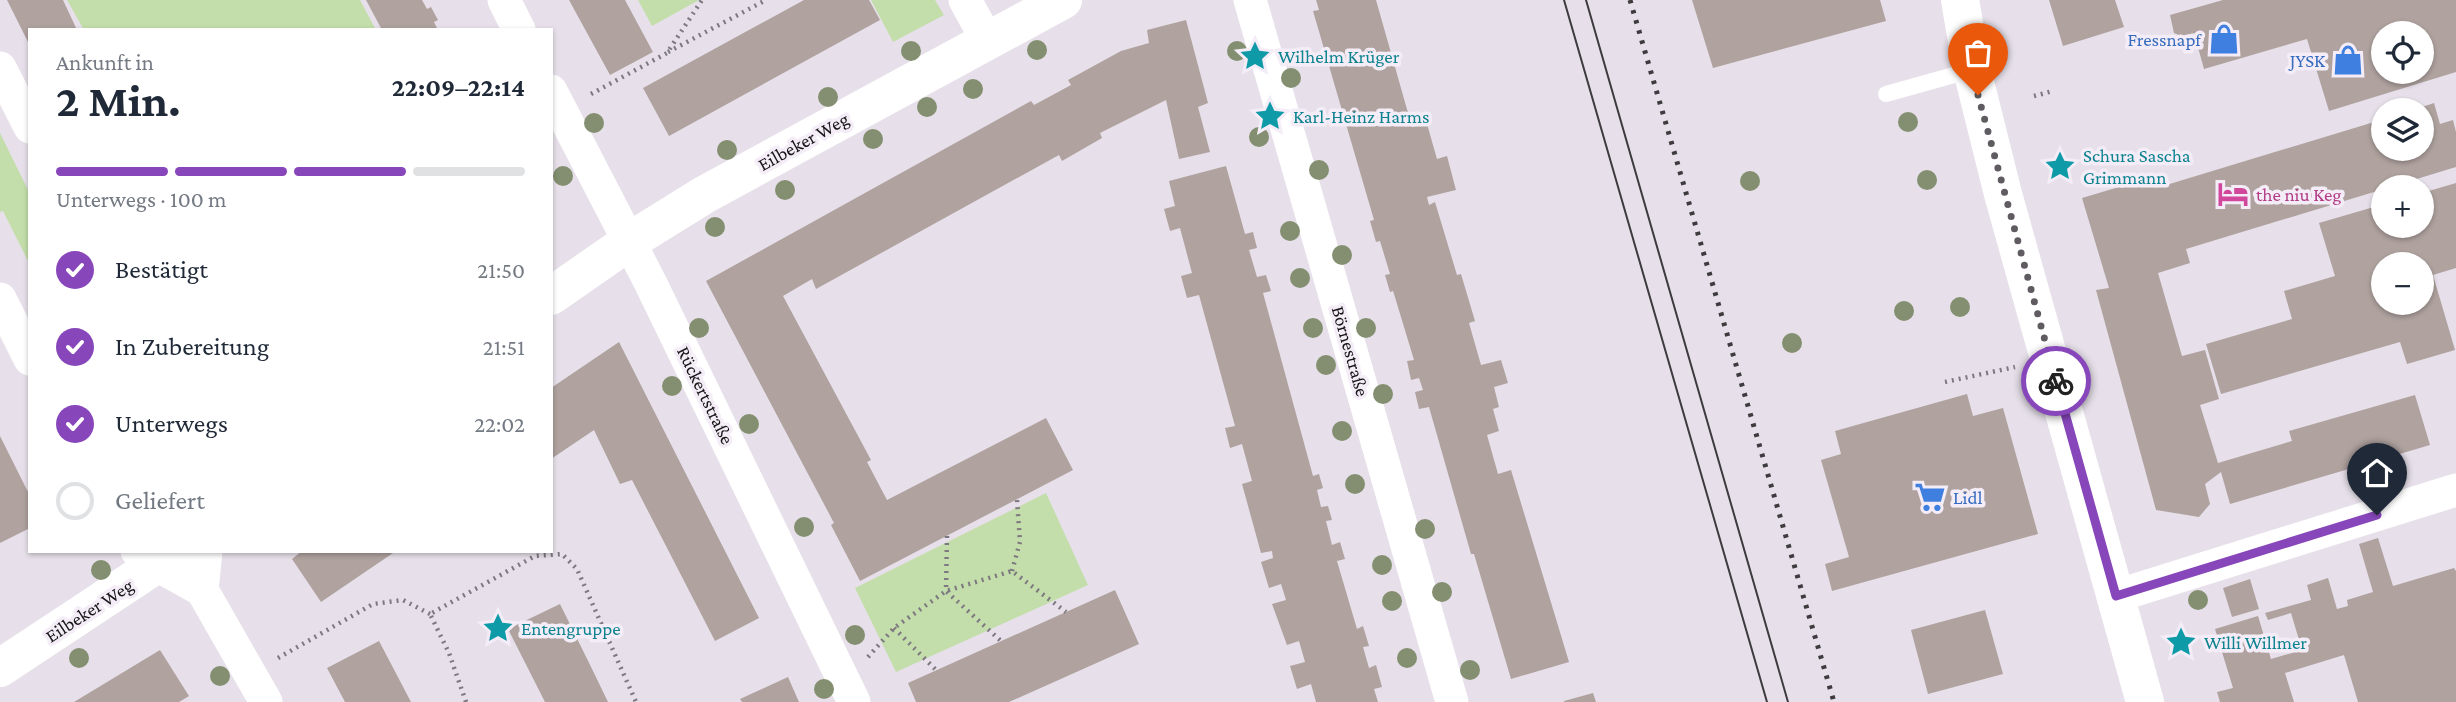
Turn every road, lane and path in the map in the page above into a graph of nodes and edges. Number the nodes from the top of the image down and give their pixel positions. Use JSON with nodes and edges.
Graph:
{"nodes":[{"id":1,"x":503,"y":0,"type":"edge"},
{"id":2,"x":702,"y":0,"type":"edge"},
{"id":3,"x":766,"y":0,"type":"edge"},
{"id":4,"x":965,"y":0,"type":"edge"},
{"id":5,"x":1063,"y":0,"type":"edge"},
{"id":6,"x":1250,"y":0,"type":"edge"},
{"id":7,"x":1960,"y":0,"type":"edge"},
{"id":8,"x":518,"y":28,"type":"edge"},
{"id":9,"x":987,"y":40,"type":"junction"},
{"id":10,"x":667,"y":53,"type":"junction"},
{"id":11,"x":0,"y":68,"type":"edge"},
{"id":12,"x":1972,"y":70,"type":"junction"},
{"id":13,"x":2053,"y":91,"type":"dead end"},
{"id":14,"x":1886,"y":94,"type":"dead end"},
{"id":15,"x":2034,"y":96,"type":"dead end"},
{"id":16,"x":556,"y":101,"type":"edge"},
{"id":17,"x":28,"y":123,"type":"edge"},
{"id":18,"x":630,"y":241,"type":"junction"},
{"id":19,"x":553,"y":295,"type":"edge"},
{"id":20,"x":0,"y":299,"type":"edge"},
{"id":21,"x":28,"y":355,"type":"edge"},
{"id":22,"x":2001,"y":370,"type":"dead end"},
{"id":23,"x":1945,"y":382,"type":"dead end"},
{"id":24,"x":2456,"y":490,"type":"edge"},
{"id":25,"x":1017,"y":500,"type":"dead end"},
{"id":26,"x":947,"y":536,"type":"dead end"},
{"id":27,"x":206,"y":553,"type":"edge"},
{"id":28,"x":157,"y":556,"type":"edge"},
{"id":29,"x":1012,"y":571,"type":"junction"},
{"id":30,"x":202,"y":590,"type":"junction"},
{"id":31,"x":946,"y":591,"type":"junction"},
{"id":32,"x":2116,"y":596,"type":"junction"},
{"id":33,"x":1066,"y":612,"type":"dead end"},
{"id":34,"x":430,"y":614,"type":"junction"},
{"id":35,"x":894,"y":628,"type":"junction"},
{"id":36,"x":1001,"y":642,"type":"dead end"},
{"id":37,"x":0,"y":668,"type":"edge"},
{"id":38,"x":937,"y":670,"type":"dead end"},
{"id":39,"x":251,"y":673,"type":"junction"},
{"id":40,"x":850,"y":691,"type":"edge"},
{"id":41,"x":266,"y":702,"type":"edge"},
{"id":42,"x":466,"y":702,"type":"edge"},
{"id":43,"x":636,"y":702,"type":"edge"},
{"id":44,"x":1452,"y":702,"type":"edge"},
{"id":45,"x":2145,"y":702,"type":"edge"}],
"edges":[{"from":1,"to":8,"type":"street"},
{"from":2,"to":10,"type":"path"},
{"from":3,"to":10,"type":"path"},
{"from":4,"to":9,"type":"street"},
{"from":5,"to":9,"type":"street","name":"Eilbeker Weg"},
{"from":6,"to":44,"type":"street","name":"Börnestraße"},
{"from":7,"to":12,"type":"street"},
{"from":9,"to":18,"type":"street","name":"Eilbeker Weg"},
{"from":10,"to":16,"type":"path"},
{"from":11,"to":17,"type":"street"},
{"from":12,"to":14,"type":"lane"},
{"from":12,"to":32,"type":"street"},
{"from":13,"to":15,"type":"path"},
{"from":16,"to":18,"type":"street","name":"Rückertstraße"},
{"from":18,"to":19,"type":"street","name":"Eilbeker Weg"},
{"from":18,"to":40,"type":"street","name":"Rückertstraße"},
{"from":20,"to":21,"type":"street"},
{"from":22,"to":23,"type":"path"},
{"from":24,"to":32,"type":"street"},
{"from":25,"to":29,"type":"path"},
{"from":26,"to":31,"type":"path"},
{"from":27,"to":30,"type":"street"},
{"from":28,"to":30,"type":"street"},
{"from":28,"to":37,"type":"street","name":"Eilbeker Weg"},
{"from":29,"to":31,"type":"path"},
{"from":29,"to":33,"type":"path"},
{"from":30,"to":39,"type":"street"},
{"from":31,"to":35,"type":"path"},
{"from":31,"to":36,"type":"path"},
{"from":32,"to":45,"type":"street"},
{"from":34,"to":39,"type":"path"},
{"from":34,"to":42,"type":"path"},
{"from":34,"to":43,"type":"path"},
{"from":35,"to":38,"type":"path"},
{"from":35,"to":40,"type":"path"},
{"from":39,"to":41,"type":"street"}]}
